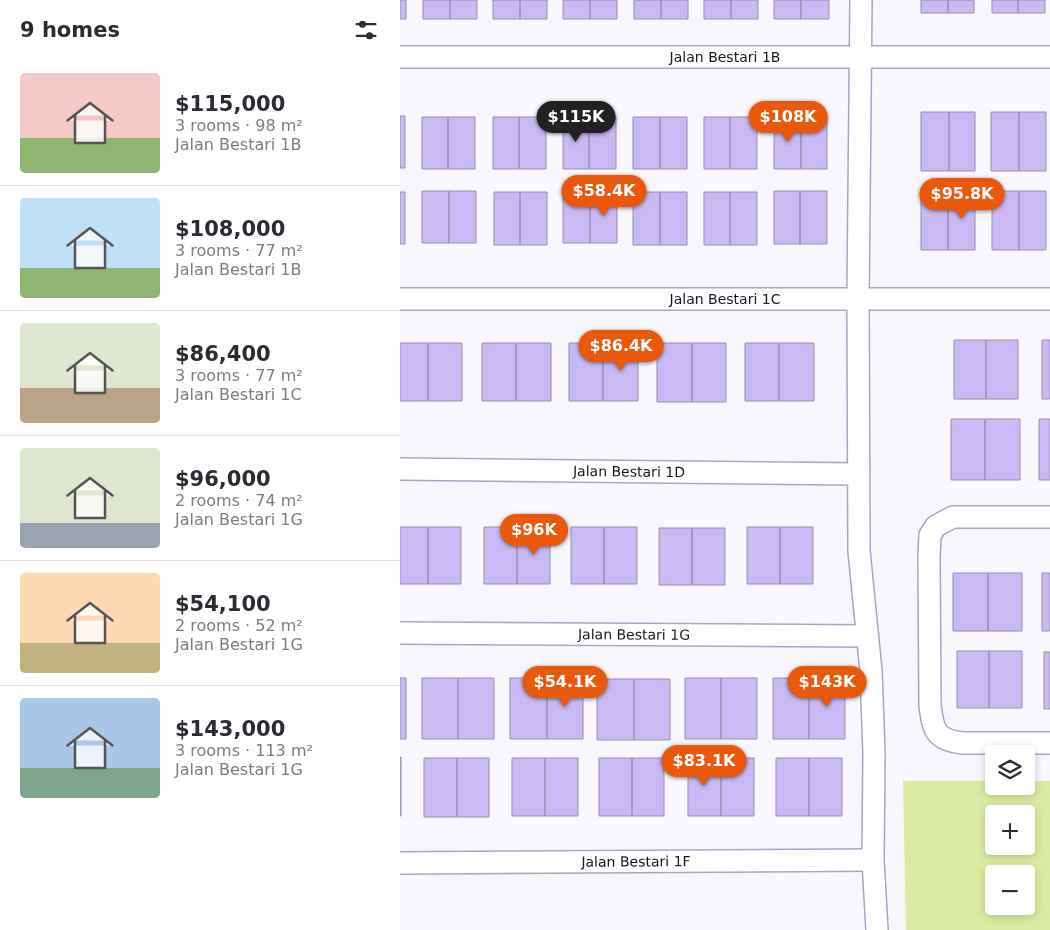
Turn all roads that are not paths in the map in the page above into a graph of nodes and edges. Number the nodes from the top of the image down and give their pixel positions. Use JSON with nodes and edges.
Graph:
{"nodes":[{"id":1,"x":862,"y":0,"type":"edge"},
{"id":2,"x":862,"y":56,"type":"junction"},
{"id":3,"x":1050,"y":56,"type":"edge"},
{"id":4,"x":400,"y":57,"type":"edge"},
{"id":5,"x":400,"y":299,"type":"edge"},
{"id":6,"x":858,"y":299,"type":"junction"},
{"id":7,"x":1050,"y":299,"type":"edge"},
{"id":8,"x":400,"y":469,"type":"edge"},
{"id":9,"x":858,"y":474,"type":"junction"},
{"id":10,"x":1050,"y":517,"type":"edge"},
{"id":11,"x":400,"y":633,"type":"edge"},
{"id":12,"x":867,"y":636,"type":"junction"},
{"id":13,"x":1050,"y":743,"type":"edge"},
{"id":14,"x":874,"y":860,"type":"junction"},
{"id":15,"x":400,"y":863,"type":"edge"},
{"id":16,"x":876,"y":930,"type":"edge"}],
"edges":[{"from":1,"to":2,"type":"street"},
{"from":2,"to":3,"type":"street","name":"Jalan Bestari 1B"},
{"from":2,"to":4,"type":"street","name":"Jalan Bestari 1B"},
{"from":2,"to":6,"type":"street"},
{"from":5,"to":6,"type":"street","name":"Jalan Bestari 1C"},
{"from":6,"to":7,"type":"street","name":"Jalan Bestari 1C"},
{"from":6,"to":9,"type":"street"},
{"from":8,"to":9,"type":"street","name":"Jalan Bestari 1D"},
{"from":9,"to":12,"type":"street"},
{"from":10,"to":13,"type":"street"},
{"from":11,"to":12,"type":"street","name":"Jalan Bestari 1G"},
{"from":12,"to":14,"type":"street"},
{"from":14,"to":15,"type":"street","name":"Jalan Bestari 1F"},
{"from":14,"to":16,"type":"street"}]}
